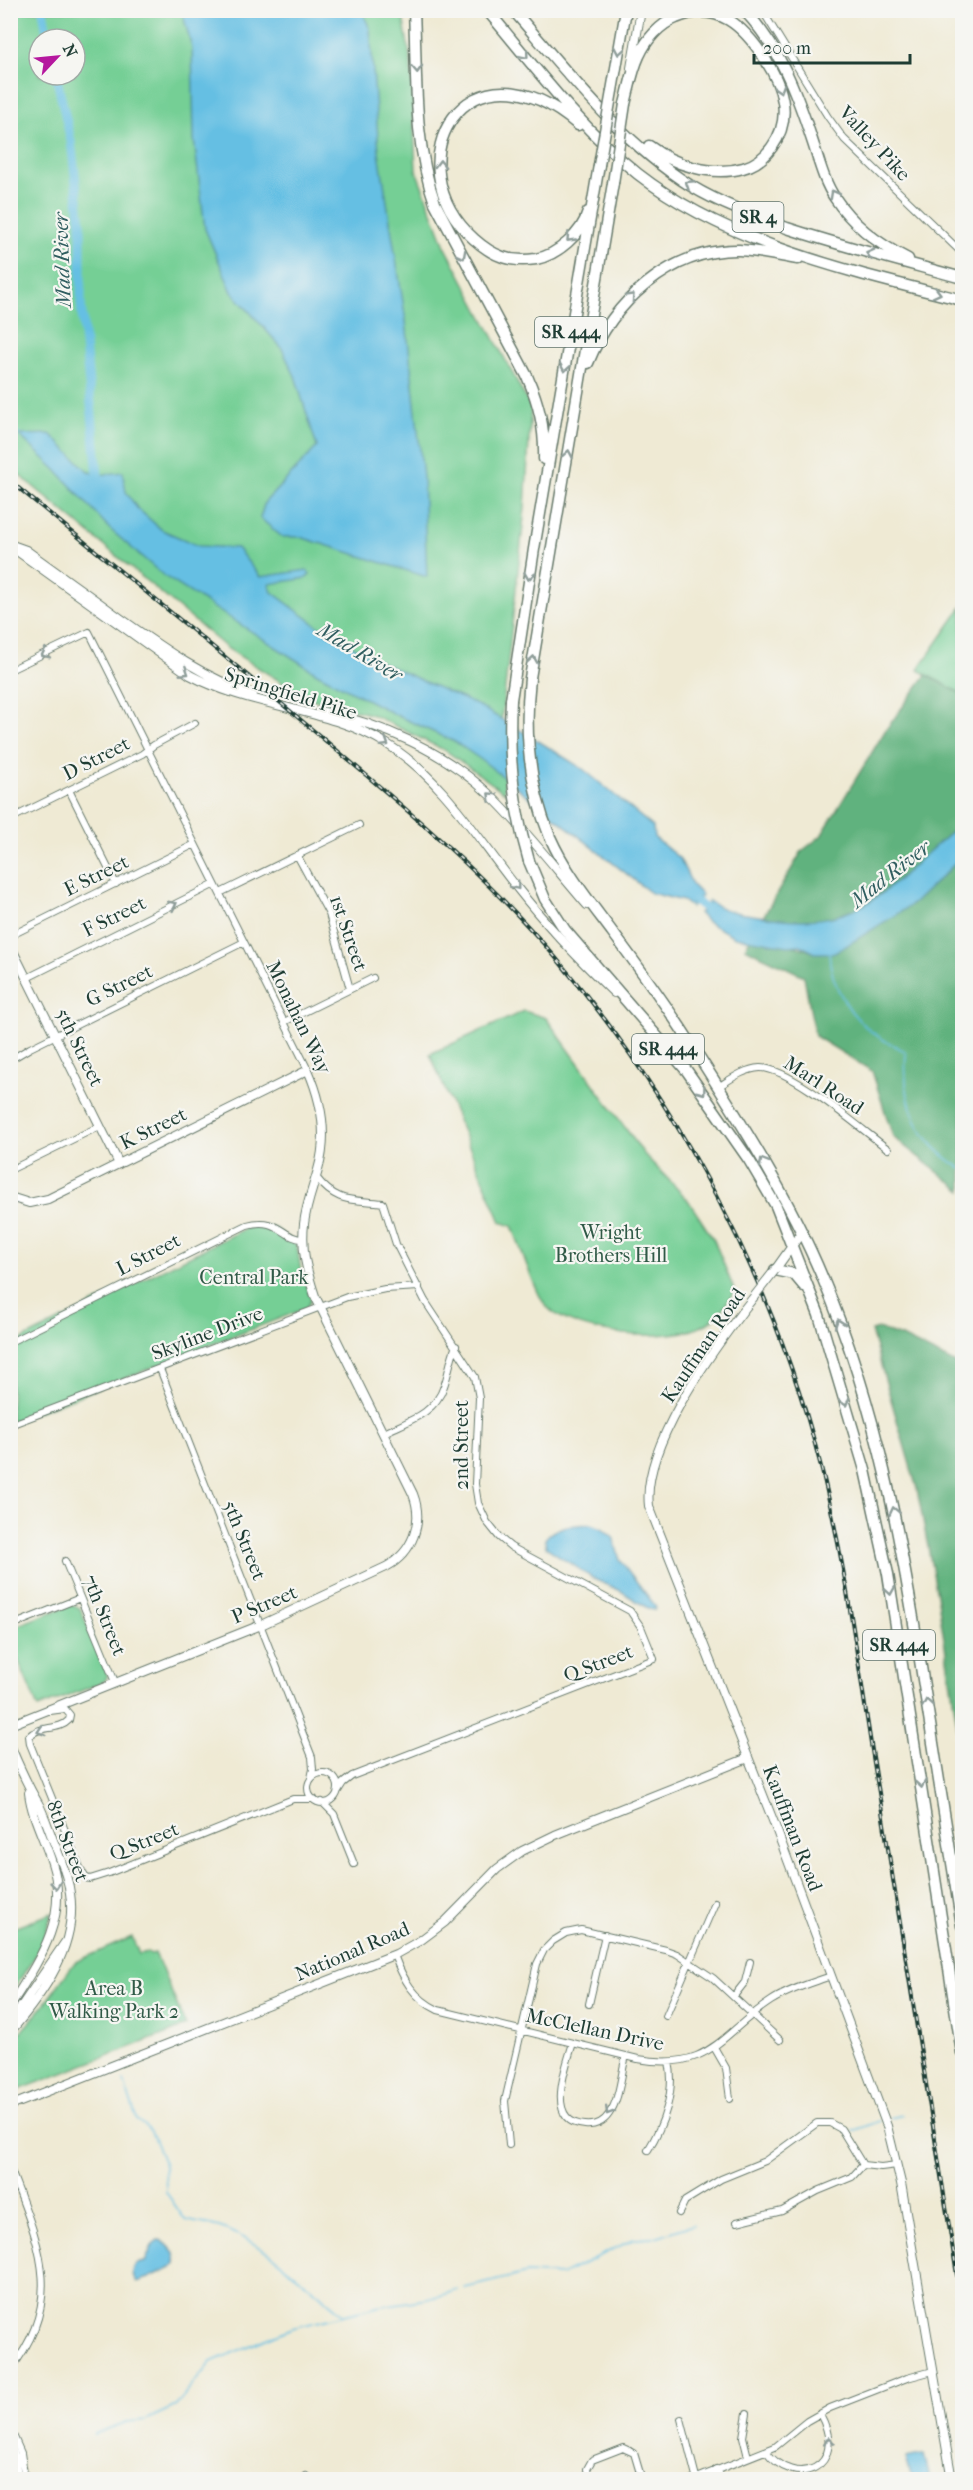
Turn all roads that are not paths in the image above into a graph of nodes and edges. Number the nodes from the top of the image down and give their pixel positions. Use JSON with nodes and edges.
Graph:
{"nodes":[{"id":1,"x":414,"y":10,"type":"edge"},
{"id":2,"x":487,"y":10,"type":"edge"},
{"id":3,"x":513,"y":10,"type":"edge"},
{"id":4,"x":626,"y":10,"type":"edge"},
{"id":5,"x":641,"y":10,"type":"edge"},
{"id":6,"x":744,"y":10,"type":"edge"},
{"id":7,"x":762,"y":10,"type":"edge"},
{"id":8,"x":625,"y":104,"type":"junction"},
{"id":9,"x":612,"y":120,"type":"junction"},
{"id":10,"x":609,"y":149,"type":"junction"},
{"id":11,"x":599,"y":165,"type":"junction"},
{"id":12,"x":963,"y":253,"type":"edge"},
{"id":13,"x":840,"y":266,"type":"junction"},
{"id":14,"x":927,"y":269,"type":"junction"},
{"id":15,"x":963,"y":278,"type":"edge"},
{"id":16,"x":963,"y":300,"type":"edge"},
{"id":17,"x":580,"y":383,"type":"junction"},
{"id":18,"x":543,"y":498,"type":"junction"},
{"id":19,"x":10,"y":545,"type":"edge"},
{"id":20,"x":10,"y":670,"type":"edge"},
{"id":21,"x":195,"y":723,"type":"dead end"},
{"id":22,"x":147,"y":750,"type":"junction"},
{"id":23,"x":69,"y":790,"type":"junction"},
{"id":24,"x":10,"y":819,"type":"edge"},
{"id":25,"x":359,"y":825,"type":"dead end"},
{"id":26,"x":195,"y":844,"type":"junction"},
{"id":27,"x":297,"y":855,"type":"junction"},
{"id":28,"x":116,"y":884,"type":"junction"},
{"id":29,"x":215,"y":884,"type":"junction"},
{"id":30,"x":220,"y":893,"type":"junction"},
{"id":31,"x":10,"y":936,"type":"edge"},
{"id":32,"x":244,"y":942,"type":"junction"},
{"id":33,"x":10,"y":945,"type":"edge"},
{"id":34,"x":27,"y":978,"type":"junction"},
{"id":35,"x":373,"y":978,"type":"dead end"},
{"id":36,"x":350,"y":989,"type":"junction"},
{"id":37,"x":662,"y":1002,"type":"junction"},
{"id":38,"x":284,"y":1022,"type":"junction"},
{"id":39,"x":654,"y":1034,"type":"junction"},
{"id":40,"x":55,"y":1035,"type":"junction"},
{"id":41,"x":10,"y":1060,"type":"edge"},
{"id":42,"x":308,"y":1070,"type":"junction"},
{"id":43,"x":717,"y":1087,"type":"junction"},
{"id":44,"x":100,"y":1126,"type":"junction"},
{"id":45,"x":888,"y":1149,"type":"dead end"},
{"id":46,"x":119,"y":1164,"type":"junction"},
{"id":47,"x":10,"y":1170,"type":"edge"},
{"id":48,"x":316,"y":1177,"type":"junction"},
{"id":49,"x":10,"y":1197,"type":"edge"},
{"id":50,"x":802,"y":1232,"type":"junction"},
{"id":51,"x":303,"y":1239,"type":"junction"},
{"id":52,"x":793,"y":1247,"type":"junction"},
{"id":53,"x":775,"y":1270,"type":"junction"},
{"id":54,"x":419,"y":1287,"type":"junction"},
{"id":55,"x":321,"y":1307,"type":"junction"},
{"id":56,"x":10,"y":1342,"type":"edge"},
{"id":57,"x":456,"y":1346,"type":"junction"},
{"id":58,"x":160,"y":1369,"type":"junction"},
{"id":59,"x":838,"y":1376,"type":"junction"},
{"id":60,"x":10,"y":1425,"type":"edge"},
{"id":61,"x":384,"y":1433,"type":"junction"},
{"id":62,"x":65,"y":1561,"type":"dead end"},
{"id":63,"x":81,"y":1598,"type":"junction"},
{"id":64,"x":261,"y":1625,"type":"junction"},
{"id":65,"x":10,"y":1626,"type":"edge"},
{"id":66,"x":654,"y":1659,"type":"joint"},
{"id":67,"x":115,"y":1682,"type":"junction"},
{"id":68,"x":46,"y":1711,"type":"junction"},
{"id":69,"x":10,"y":1725,"type":"edge"},
{"id":70,"x":10,"y":1745,"type":"edge"},
{"id":71,"x":312,"y":1757,"type":"junction"},
{"id":72,"x":748,"y":1758,"type":"junction"},
{"id":73,"x":329,"y":1774,"type":"junction"},
{"id":74,"x":352,"y":1776,"type":"junction"},
{"id":75,"x":311,"y":1778,"type":"junction"},
{"id":76,"x":308,"y":1787,"type":"junction"},
{"id":77,"x":28,"y":1790,"type":"junction"},
{"id":78,"x":336,"y":1794,"type":"junction"},
{"id":79,"x":293,"y":1799,"type":"junction"},
{"id":80,"x":314,"y":1799,"type":"junction"},
{"id":81,"x":322,"y":1802,"type":"junction"},
{"id":82,"x":334,"y":1814,"type":"junction"},
{"id":83,"x":354,"y":1864,"type":"dead end"},
{"id":84,"x":715,"y":1903,"type":"dead end"},
{"id":85,"x":963,"y":1926,"type":"edge"},
{"id":86,"x":605,"y":1935,"type":"junction"},
{"id":87,"x":394,"y":1955,"type":"junction"},
{"id":88,"x":689,"y":1962,"type":"junction"},
{"id":89,"x":750,"y":1962,"type":"dead end"},
{"id":90,"x":831,"y":1976,"type":"junction"},
{"id":91,"x":734,"y":1996,"type":"junction"},
{"id":92,"x":589,"y":2004,"type":"dead end"},
{"id":93,"x":10,"y":2006,"type":"edge"},
{"id":94,"x":754,"y":2015,"type":"junction"},
{"id":95,"x":666,"y":2016,"type":"dead end"},
{"id":96,"x":10,"y":2029,"type":"edge"},
{"id":97,"x":521,"y":2031,"type":"junction"},
{"id":98,"x":780,"y":2040,"type":"dead end"},
{"id":99,"x":573,"y":2043,"type":"junction"},
{"id":100,"x":714,"y":2047,"type":"junction"},
{"id":101,"x":963,"y":2053,"type":"edge"},
{"id":102,"x":626,"y":2056,"type":"junction"},
{"id":103,"x":669,"y":2062,"type":"junction"},
{"id":104,"x":730,"y":2099,"type":"dead end"},
{"id":105,"x":10,"y":2106,"type":"edge"},
{"id":106,"x":508,"y":2145,"type":"dead end"},
{"id":107,"x":648,"y":2151,"type":"dead end"},
{"id":108,"x":863,"y":2165,"type":"junction"},
{"id":109,"x":897,"y":2165,"type":"junction"},
{"id":110,"x":10,"y":2169,"type":"edge"},
{"id":111,"x":679,"y":2213,"type":"dead end"},
{"id":112,"x":737,"y":2222,"type":"dead end"},
{"id":113,"x":10,"y":2370,"type":"edge"},
{"id":114,"x":933,"y":2371,"type":"junction"},
{"id":115,"x":747,"y":2413,"type":"dead end"},
{"id":116,"x":820,"y":2414,"type":"junction"},
{"id":117,"x":681,"y":2419,"type":"dead end"},
{"id":118,"x":10,"y":2428,"type":"edge"},
{"id":119,"x":10,"y":2443,"type":"edge"},
{"id":120,"x":766,"y":2451,"type":"junction"},
{"id":121,"x":748,"y":2457,"type":"junction"},
{"id":122,"x":716,"y":2469,"type":"junction"},
{"id":123,"x":694,"y":2478,"type":"edge"},
{"id":124,"x":18,"y":2480,"type":"edge"},
{"id":125,"x":25,"y":2480,"type":"edge"},
{"id":126,"x":589,"y":2480,"type":"edge"},
{"id":127,"x":642,"y":2480,"type":"edge"},
{"id":128,"x":722,"y":2480,"type":"edge"},
{"id":129,"x":952,"y":2480,"type":"edge"}],
"edges":[{"from":1,"to":18,"type":"highway","one_way":true},
{"from":2,"to":10,"type":"highway","number":"SR 4","one_way":true},
{"from":3,"to":9,"type":"highway","number":"SR 4"},
{"from":4,"to":11,"type":"highway","number":"SR 444","one_way":true,"bridge":true},
{"from":5,"to":8,"type":"main road"},
{"from":14,"to":6,"type":"highway","one_way":true},
{"from":7,"to":12,"type":"street","name":"Valley Pike"},
{"from":8,"to":9,"type":"highway","one_way":true},
{"from":8,"to":17,"type":"highway","number":"SR 444","bridge":true},
{"from":14,"to":9,"type":"highway","number":"SR 4","one_way":true},
{"from":11,"to":10,"type":"highway","one_way":true},
{"from":10,"to":13,"type":"highway","number":"SR 4"},
{"from":11,"to":18,"type":"highway","number":"SR 444","one_way":true},
{"from":13,"to":16,"type":"highway","number":"SR 4","one_way":true},
{"from":17,"to":13,"type":"highway","one_way":true},
{"from":14,"to":15,"type":"highway","number":"SR 4"},
{"from":37,"to":17,"type":"highway","number":"SR 444","one_way":true},
{"from":18,"to":39,"type":"highway","number":"SR 444","one_way":true,"bridge":true},
{"from":37,"to":19,"type":"main road","name":"Springfield Pike","one_way":true},
{"from":19,"to":39,"type":"main road","name":"Springfield Pike","one_way":true},
{"from":22,"to":20,"type":"street","name":"Monahan Way","one_way":true},
{"from":21,"to":22,"type":"street","name":"D Street"},
{"from":22,"to":23,"type":"street","name":"D Street"},
{"from":22,"to":26,"type":"street","name":"Monahan Way"},
{"from":23,"to":24,"type":"street","name":"D Street"},
{"from":23,"to":28,"type":"street"},
{"from":25,"to":27,"type":"street"},
{"from":26,"to":28,"type":"street","name":"E Street"},
{"from":26,"to":29,"type":"street","name":"Monahan Way"},
{"from":27,"to":30,"type":"street"},
{"from":27,"to":36,"type":"street","name":"1st Street"},
{"from":28,"to":31,"type":"street","name":"E Street"},
{"from":29,"to":30,"type":"street","name":"Monahan Way"},
{"from":34,"to":29,"type":"street","name":"F Street","one_way":true},
{"from":30,"to":32,"type":"street","name":"Monahan Way"},
{"from":32,"to":38,"type":"street","name":"Monahan Way"},
{"from":32,"to":40,"type":"street","name":"G Street"},
{"from":33,"to":34,"type":"main road","name":"5th Street"},
{"from":34,"to":40,"type":"main road","name":"5th Street"},
{"from":35,"to":36,"type":"street"},
{"from":36,"to":38,"type":"street"},
{"from":37,"to":43,"type":"highway","number":"SR 444"},
{"from":38,"to":42,"type":"street","name":"Monahan Way"},
{"from":39,"to":52,"type":"highway","number":"SR 444","one_way":true},
{"from":40,"to":41,"type":"street","name":"G Street"},
{"from":40,"to":44,"type":"main road","name":"5th Street"},
{"from":42,"to":46,"type":"main road","name":"K Street"},
{"from":42,"to":48,"type":"main road","name":"Monahan Way"},
{"from":43,"to":45,"type":"street","name":"Marl Road"},
{"from":50,"to":43,"type":"highway","number":"SR 444","one_way":true},
{"from":44,"to":46,"type":"main road","name":"5th Street"},
{"from":44,"to":47,"type":"street"},
{"from":46,"to":49,"type":"main road","name":"K Street"},
{"from":48,"to":51,"type":"main road","name":"Monahan Way"},
{"from":48,"to":54,"type":"street","name":"2nd Street"},
{"from":50,"to":52,"type":"main road","name":"Kauffman Road"},
{"from":85,"to":50,"type":"highway","number":"SR 444","one_way":true},
{"from":51,"to":55,"type":"main road","name":"Monahan Way"},
{"from":51,"to":56,"type":"street","name":"L Street"},
{"from":52,"to":53,"type":"main road","name":"Kauffman Road"},
{"from":52,"to":59,"type":"highway","number":"SR 444"},
{"from":53,"to":59,"type":"highway"},
{"from":53,"to":72,"type":"main road","name":"Kauffman Road","bridge":true},
{"from":54,"to":55,"type":"street","name":"Skyline Drive"},
{"from":54,"to":57,"type":"street","name":"2nd Street"},
{"from":55,"to":58,"type":"street","name":"Skyline Drive"},
{"from":55,"to":61,"type":"main road","name":"Monahan Way"},
{"from":57,"to":61,"type":"street"},
{"from":57,"to":66,"type":"street","name":"2nd Street"},
{"from":58,"to":60,"type":"street","name":"Skyline Drive"},
{"from":58,"to":64,"type":"street","name":"5th Street"},
{"from":59,"to":101,"type":"highway","number":"SR 444","one_way":true},
{"from":61,"to":64,"type":"main road","name":"P Street"},
{"from":62,"to":63,"type":"street","name":"7th Street"},
{"from":63,"to":65,"type":"street"},
{"from":63,"to":67,"type":"street","name":"7th Street"},
{"from":64,"to":67,"type":"main road","name":"P Street"},
{"from":64,"to":71,"type":"street","name":"5th Street"},
{"from":66,"to":74,"type":"street","name":"Q Street"},
{"from":67,"to":68,"type":"main road","name":"P Street"},
{"from":68,"to":69,"type":"main road","name":"P Street"},
{"from":68,"to":79,"type":"street","name":"Q Street","one_way":true},
{"from":70,"to":77,"type":"main road","name":"8th Street"},
{"from":71,"to":73,"type":"street","name":"5th Street"},
{"from":71,"to":75,"type":"street","name":"5th Street"},
{"from":72,"to":87,"type":"main road","name":"National Road"},
{"from":72,"to":90,"type":"main road","name":"Kauffman Road"},
{"from":73,"to":74,"type":"street","name":"Q Street"},
{"from":73,"to":75,"type":"street"},
{"from":73,"to":78,"type":"street"},
{"from":74,"to":78,"type":"street","name":"Q Street"},
{"from":75,"to":76,"type":"street"},
{"from":76,"to":79,"type":"street","name":"Q Street"},
{"from":76,"to":80,"type":"street"},
{"from":77,"to":93,"type":"main road","name":"8th Street","one_way":true},
{"from":77,"to":96,"type":"main road","name":"8th Street"},
{"from":78,"to":81,"type":"street"},
{"from":78,"to":82,"type":"street"},
{"from":79,"to":80,"type":"street","name":"Q Street"},
{"from":80,"to":81,"type":"street"},
{"from":81,"to":82,"type":"street"},
{"from":82,"to":83,"type":"street"},
{"from":84,"to":88,"type":"street"},
{"from":86,"to":88,"type":"street"},
{"from":86,"to":92,"type":"street"},
{"from":86,"to":97,"type":"street"},
{"from":87,"to":97,"type":"street","name":"McClellan Drive"},
{"from":87,"to":105,"type":"main road","name":"National Road"},
{"from":88,"to":91,"type":"street"},
{"from":88,"to":95,"type":"street"},
{"from":89,"to":91,"type":"street"},
{"from":90,"to":94,"type":"street","name":"McClellan Drive"},
{"from":90,"to":109,"type":"main road","name":"Kauffman Road"},
{"from":91,"to":94,"type":"street"},
{"from":94,"to":98,"type":"street"},
{"from":94,"to":100,"type":"street","name":"McClellan Drive"},
{"from":97,"to":99,"type":"street","name":"McClellan Drive"},
{"from":97,"to":106,"type":"street"},
{"from":99,"to":102,"type":"street","name":"McClellan Drive"},
{"from":102,"to":99,"type":"street","one_way":true},
{"from":100,"to":103,"type":"street","name":"McClellan Drive"},
{"from":100,"to":104,"type":"street"},
{"from":102,"to":103,"type":"street","name":"McClellan Drive"},
{"from":103,"to":107,"type":"street"},
{"from":108,"to":109,"type":"street"},
{"from":108,"to":111,"type":"street"},
{"from":108,"to":112,"type":"street"},
{"from":109,"to":114,"type":"main road","name":"Kauffman Road"},
{"from":110,"to":113,"type":"street"},
{"from":114,"to":116,"type":"street"},
{"from":114,"to":129,"type":"main road","name":"Kauffman Road"},
{"from":115,"to":121,"type":"street"},
{"from":116,"to":120,"type":"street"},
{"from":120,"to":116,"type":"street","one_way":true},
{"from":117,"to":123,"type":"street"},
{"from":118,"to":125,"type":"street"},
{"from":119,"to":124,"type":"street"},
{"from":120,"to":121,"type":"street"},
{"from":121,"to":122,"type":"street"},
{"from":122,"to":123,"type":"street"},
{"from":122,"to":128,"type":"street"},
{"from":126,"to":127,"type":"street"}]}
